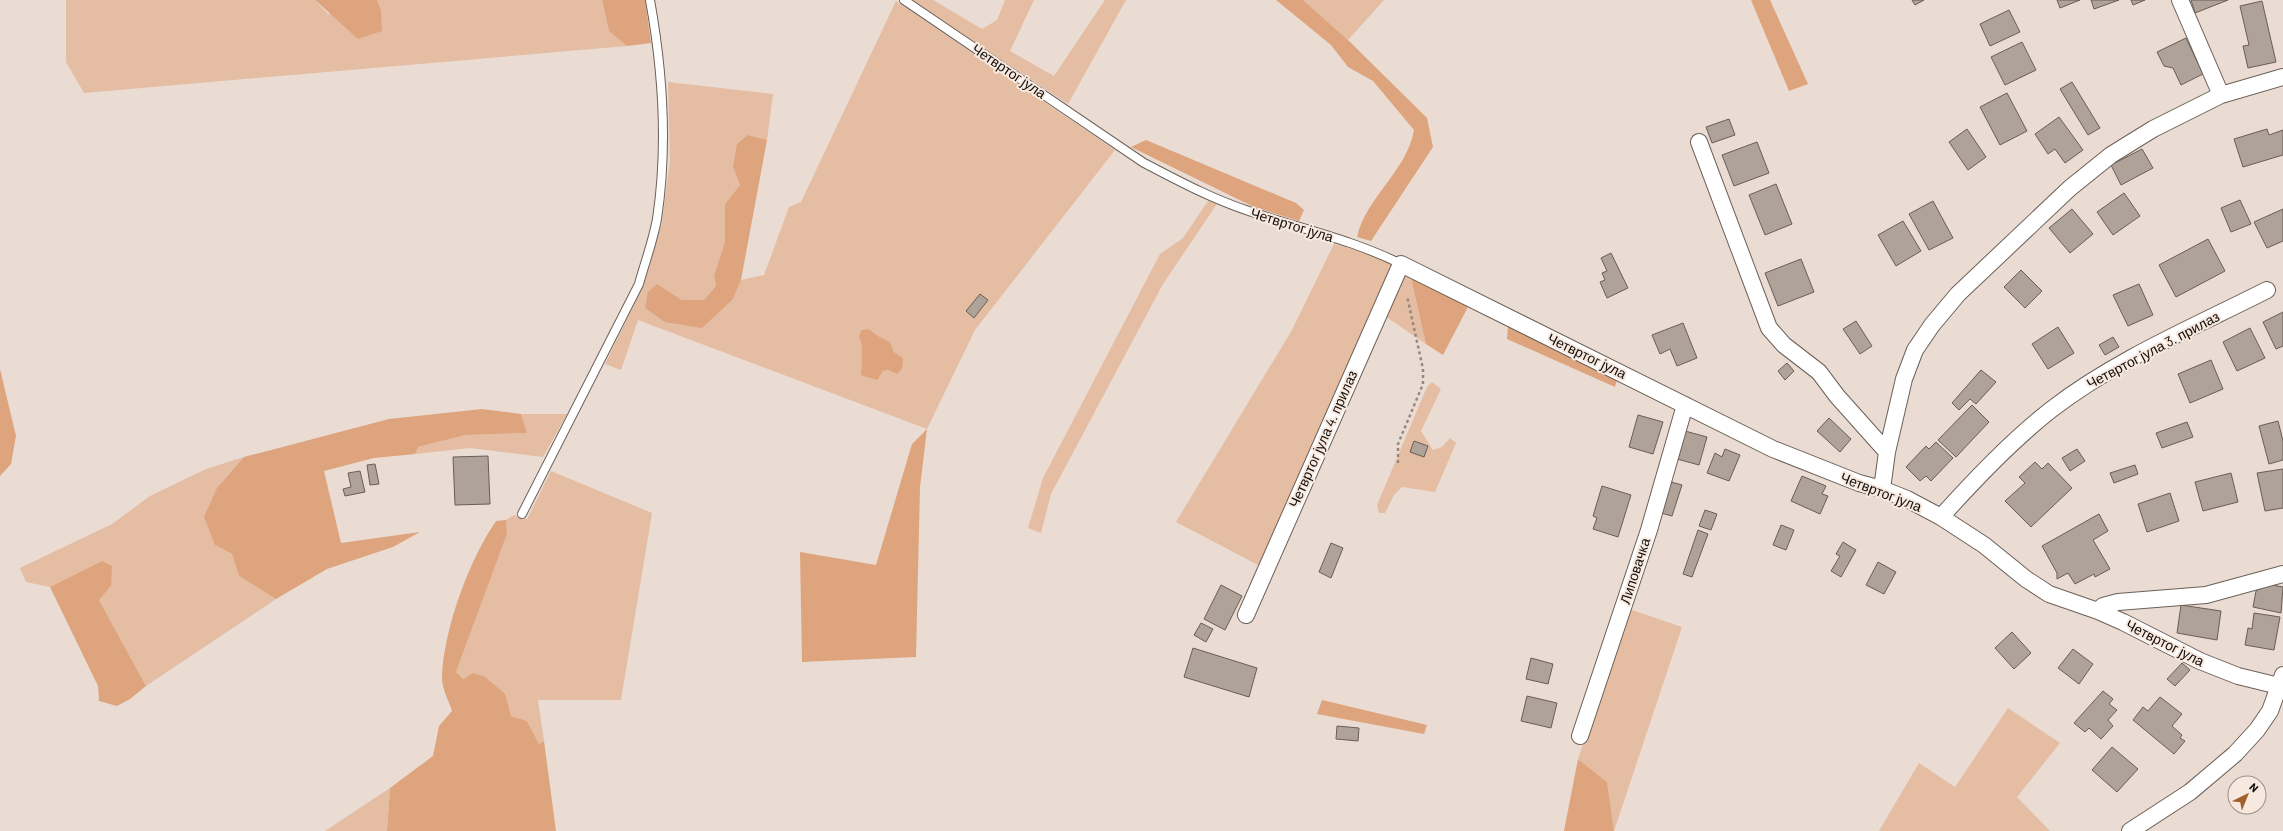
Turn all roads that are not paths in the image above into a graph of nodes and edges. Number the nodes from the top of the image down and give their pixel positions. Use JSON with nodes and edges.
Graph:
{"nodes":[{"id":1,"x":650,"y":0,"type":"edge"},
{"id":2,"x":904,"y":0,"type":"edge"},
{"id":3,"x":2180,"y":0,"type":"edge"},
{"id":4,"x":2283,"y":77,"type":"edge"},
{"id":5,"x":2221,"y":95,"type":"junction"},
{"id":6,"x":1699,"y":142,"type":"dead end"},
{"id":7,"x":1401,"y":264,"type":"junction"},
{"id":8,"x":2267,"y":290,"type":"dead end"},
{"id":9,"x":1685,"y":405,"type":"junction"},
{"id":10,"x":1887,"y":452,"type":"junction"},
{"id":11,"x":1882,"y":489,"type":"junction"},
{"id":12,"x":522,"y":514,"type":"dead end"},
{"id":13,"x":1941,"y":516,"type":"junction"},
{"id":14,"x":2283,"y":574,"type":"edge"},
{"id":15,"x":2098,"y":610,"type":"junction"},
{"id":16,"x":1246,"y":615,"type":"dead end"},
{"id":17,"x":2282,"y":683,"type":"edge"},
{"id":18,"x":1580,"y":736,"type":"dead end"},
{"id":19,"x":2130,"y":831,"type":"edge"}],
"edges":[{"from":1,"to":12,"type":"lane"},
{"from":2,"to":7,"type":"lane","name":"Четвртог јула"},
{"from":3,"to":5,"type":"street"},
{"from":4,"to":5,"type":"street"},
{"from":5,"to":10,"type":"street"},
{"from":6,"to":10,"type":"street"},
{"from":7,"to":9,"type":"street","name":"Четвртог јула"},
{"from":7,"to":16,"type":"street","name":"Четвртог јула 4. прилаз"},
{"from":8,"to":13,"type":"street","name":"Четвртог јула 3. прилаз"},
{"from":9,"to":11,"type":"street","name":"Четвртог јула"},
{"from":9,"to":18,"type":"street","name":"Липовачка"},
{"from":10,"to":11,"type":"street"},
{"from":11,"to":13,"type":"street","name":"Четвртог јула"},
{"from":13,"to":15,"type":"street","name":"Четвртог јула"},
{"from":14,"to":15,"type":"street"},
{"from":15,"to":17,"type":"street","name":"Четвртог јула"},
{"from":17,"to":19,"type":"street"}]}
